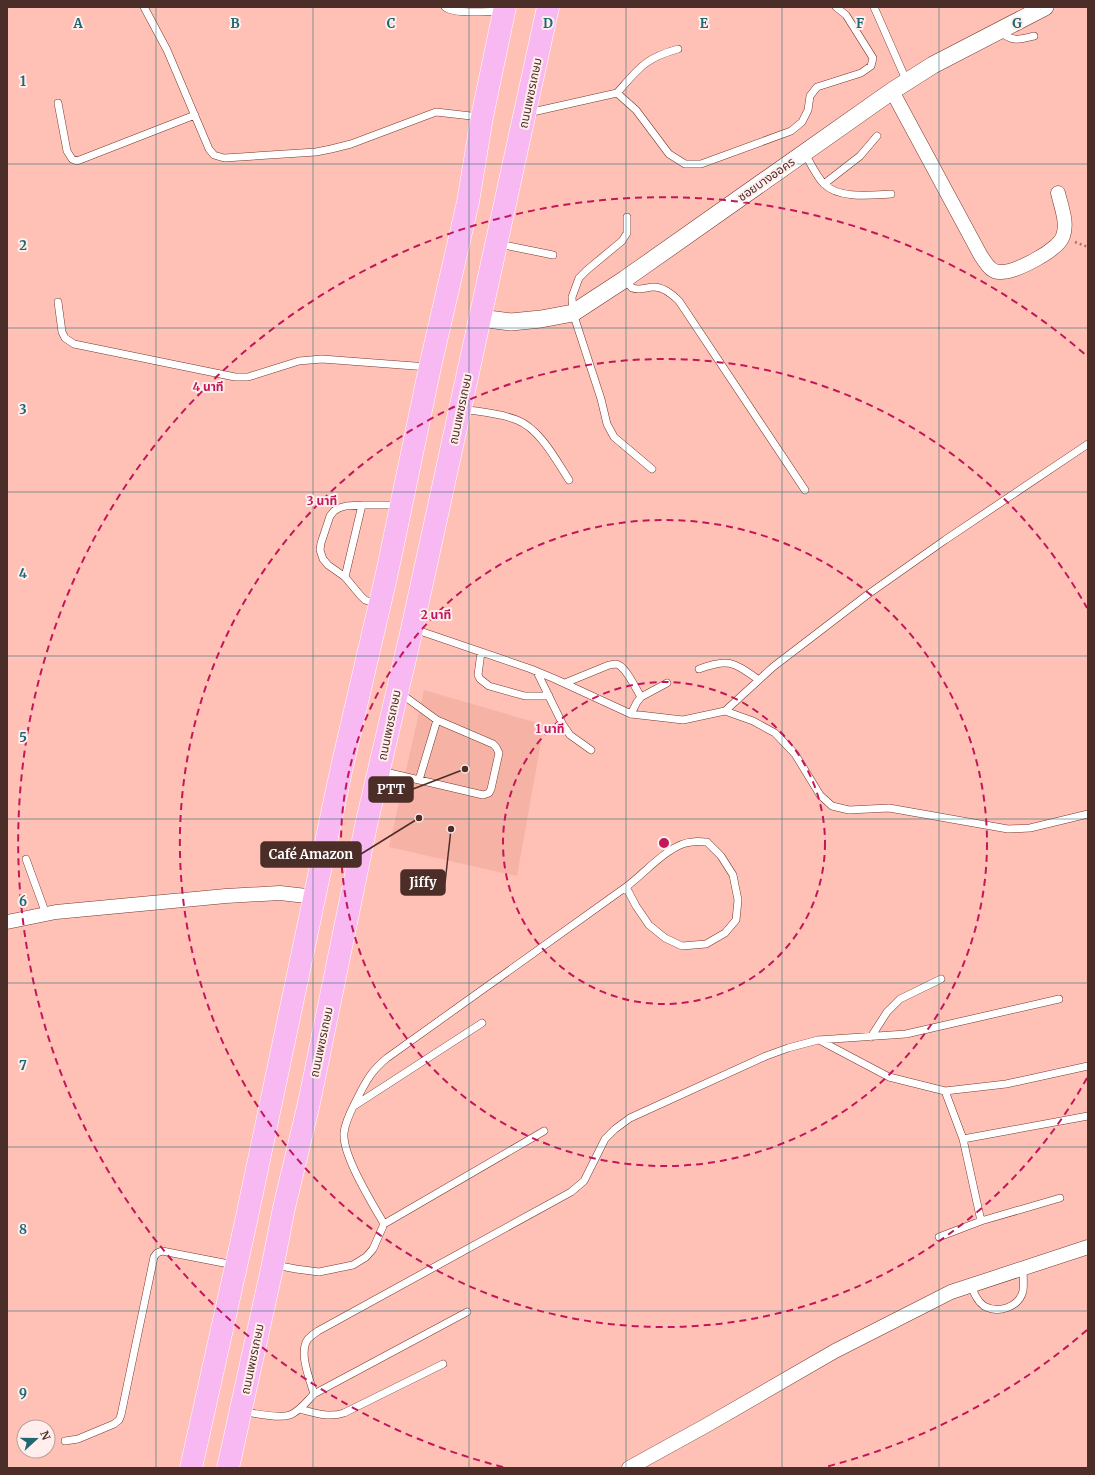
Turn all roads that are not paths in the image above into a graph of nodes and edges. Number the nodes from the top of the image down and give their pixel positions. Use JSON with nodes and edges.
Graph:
{"nodes":[{"id":1,"x":144,"y":7,"type":"edge"},
{"id":2,"x":444,"y":7,"type":"edge"},
{"id":3,"x":548,"y":7,"type":"edge"},
{"id":4,"x":836,"y":7,"type":"edge"},
{"id":5,"x":874,"y":7,"type":"edge"},
{"id":6,"x":1045,"y":7,"type":"edge"},
{"id":7,"x":458,"y":9,"type":"edge"},
{"id":8,"x":504,"y":9,"type":"edge"},
{"id":9,"x":999,"y":31,"type":"junction"},
{"id":10,"x":1034,"y":36,"type":"dead end"},
{"id":11,"x":678,"y":49,"type":"dead end"},
{"id":12,"x":907,"y":82,"type":"junction"},
{"id":13,"x":892,"y":91,"type":"junction"},
{"id":14,"x":618,"y":93,"type":"junction"},
{"id":15,"x":58,"y":103,"type":"dead end"},
{"id":16,"x":526,"y":114,"type":"junction"},
{"id":17,"x":195,"y":115,"type":"junction"},
{"id":18,"x":482,"y":117,"type":"junction"},
{"id":19,"x":877,"y":136,"type":"dead end"},
{"id":20,"x":804,"y":152,"type":"junction"},
{"id":21,"x":824,"y":184,"type":"junction"},
{"id":22,"x":891,"y":194,"type":"dead end"},
{"id":23,"x":1058,"y":194,"type":"dead end"},
{"id":24,"x":627,"y":217,"type":"dead end"},
{"id":25,"x":497,"y":244,"type":"junction"},
{"id":26,"x":553,"y":255,"type":"dead end"},
{"id":27,"x":625,"y":279,"type":"junction"},
{"id":28,"x":58,"y":302,"type":"dead end"},
{"id":29,"x":573,"y":312,"type":"junction"},
{"id":30,"x":480,"y":318,"type":"junction"},
{"id":31,"x":430,"y":367,"type":"junction"},
{"id":32,"x":460,"y":409,"type":"junction"},
{"id":33,"x":1088,"y":444,"type":"edge"},
{"id":34,"x":652,"y":469,"type":"dead end"},
{"id":35,"x":569,"y":480,"type":"dead end"},
{"id":36,"x":805,"y":490,"type":"dead end"},
{"id":37,"x":362,"y":505,"type":"junction"},
{"id":38,"x":402,"y":505,"type":"junction"},
{"id":39,"x":345,"y":577,"type":"junction"},
{"id":40,"x":380,"y":605,"type":"junction"},
{"id":41,"x":412,"y":629,"type":"junction"},
{"id":42,"x":481,"y":652,"type":"junction"},
{"id":43,"x":699,"y":669,"type":"dead end"},
{"id":44,"x":537,"y":672,"type":"junction"},
{"id":45,"x":759,"y":680,"type":"junction"},
{"id":46,"x":667,"y":683,"type":"dead end"},
{"id":47,"x":565,"y":684,"type":"junction"},
{"id":48,"x":396,"y":691,"type":"junction"},
{"id":49,"x":548,"y":696,"type":"junction"},
{"id":50,"x":641,"y":697,"type":"junction"},
{"id":51,"x":725,"y":711,"type":"junction"},
{"id":52,"x":631,"y":714,"type":"junction"},
{"id":53,"x":437,"y":720,"type":"junction"},
{"id":54,"x":591,"y":750,"type":"dead end"},
{"id":55,"x":379,"y":771,"type":"junction"},
{"id":56,"x":419,"y":780,"type":"junction"},
{"id":57,"x":1088,"y":814,"type":"edge"},
{"id":58,"x":26,"y":859,"type":"dead end"},
{"id":59,"x":626,"y":887,"type":"junction"},
{"id":60,"x":315,"y":897,"type":"junction"},
{"id":61,"x":46,"y":914,"type":"junction"},
{"id":62,"x":7,"y":922,"type":"edge"},
{"id":63,"x":941,"y":979,"type":"dead end"},
{"id":64,"x":1059,"y":999,"type":"dead end"},
{"id":65,"x":482,"y":1023,"type":"dead end"},
{"id":66,"x":871,"y":1037,"type":"junction"},
{"id":67,"x":818,"y":1040,"type":"junction"},
{"id":68,"x":1088,"y":1066,"type":"edge"},
{"id":69,"x":945,"y":1091,"type":"junction"},
{"id":70,"x":354,"y":1106,"type":"junction"},
{"id":71,"x":1088,"y":1116,"type":"edge"},
{"id":72,"x":544,"y":1131,"type":"dead end"},
{"id":73,"x":964,"y":1139,"type":"junction"},
{"id":74,"x":1060,"y":1198,"type":"dead end"},
{"id":75,"x":980,"y":1221,"type":"junction"},
{"id":76,"x":384,"y":1224,"type":"junction"},
{"id":77,"x":939,"y":1237,"type":"dead end"},
{"id":78,"x":1088,"y":1247,"type":"edge"},
{"id":79,"x":273,"y":1264,"type":"junction"},
{"id":80,"x":236,"y":1265,"type":"junction"},
{"id":81,"x":1023,"y":1268,"type":"junction"},
{"id":82,"x":971,"y":1285,"type":"junction"},
{"id":83,"x":467,"y":1312,"type":"dead end"},
{"id":84,"x":443,"y":1364,"type":"dead end"},
{"id":85,"x":314,"y":1394,"type":"junction"},
{"id":86,"x":300,"y":1409,"type":"junction"},
{"id":87,"x":241,"y":1412,"type":"junction"},
{"id":88,"x":65,"y":1441,"type":"dead end"},
{"id":89,"x":191,"y":1468,"type":"edge"},
{"id":90,"x":228,"y":1468,"type":"edge"},
{"id":91,"x":629,"y":1468,"type":"edge"}],
"edges":[{"from":1,"to":17,"type":"lane"},
{"from":2,"to":7,"type":"lane"},
{"from":3,"to":16,"type":"main road","name":"ถนนเพชรเกษม"},
{"from":4,"to":14,"type":"lane"},
{"from":5,"to":12,"type":"lane"},
{"from":6,"to":9,"type":"street","name":"ซอยบางออคร"},
{"from":7,"to":8,"type":"lane"},
{"from":8,"to":18,"type":"main road"},
{"from":9,"to":10,"type":"lane"},
{"from":9,"to":12,"type":"street","name":"ซอยบางออคร"},
{"from":11,"to":14,"type":"lane"},
{"from":12,"to":13,"type":"street","name":"ซอยบางออคร"},
{"from":13,"to":20,"type":"street","name":"ซอยบางออคร"},
{"from":13,"to":23,"type":"street"},
{"from":14,"to":16,"type":"lane"},
{"from":15,"to":17,"type":"lane"},
{"from":16,"to":25,"type":"main road","name":"ถนนเพชรเกษม"},
{"from":17,"to":18,"type":"lane"},
{"from":18,"to":31,"type":"main road"},
{"from":19,"to":21,"type":"lane"},
{"from":20,"to":21,"type":"lane"},
{"from":20,"to":27,"type":"street","name":"ซอยบางออคร"},
{"from":21,"to":22,"type":"lane"},
{"from":24,"to":29,"type":"lane"},
{"from":25,"to":26,"type":"lane"},
{"from":25,"to":30,"type":"main road","name":"ถนนเพชรเกษม"},
{"from":27,"to":29,"type":"street","name":"ซอยบางออคร"},
{"from":27,"to":36,"type":"lane"},
{"from":28,"to":31,"type":"lane"},
{"from":29,"to":30,"type":"street","name":"ซอยบางออคร"},
{"from":29,"to":34,"type":"lane"},
{"from":30,"to":32,"type":"main road","name":"ถนนเพชรเกษม"},
{"from":31,"to":38,"type":"main road"},
{"from":32,"to":35,"type":"lane"},
{"from":32,"to":41,"type":"main road","name":"ถนนเพชรเกษม"},
{"from":33,"to":45,"type":"lane"},
{"from":37,"to":38,"type":"lane"},
{"from":37,"to":39,"type":"lane"},
{"from":37,"to":39,"type":"lane"},
{"from":38,"to":40,"type":"main road"},
{"from":39,"to":40,"type":"lane"},
{"from":40,"to":60,"type":"main road"},
{"from":41,"to":42,"type":"lane"},
{"from":41,"to":48,"type":"main road","name":"ถนนเพชรเกษม"},
{"from":42,"to":44,"type":"lane"},
{"from":42,"to":49,"type":"lane"},
{"from":43,"to":45,"type":"lane"},
{"from":44,"to":47,"type":"lane"},
{"from":44,"to":49,"type":"lane"},
{"from":45,"to":51,"type":"lane"},
{"from":46,"to":50,"type":"lane"},
{"from":47,"to":50,"type":"lane"},
{"from":47,"to":52,"type":"lane"},
{"from":48,"to":53,"type":"lane"},
{"from":48,"to":55,"type":"main road","name":"ถนนเพชรเกษม"},
{"from":49,"to":54,"type":"lane"},
{"from":50,"to":52,"type":"lane"},
{"from":51,"to":52,"type":"lane"},
{"from":51,"to":57,"type":"lane"},
{"from":53,"to":56,"type":"lane"},
{"from":53,"to":56,"type":"lane"},
{"from":55,"to":56,"type":"lane"},
{"from":55,"to":79,"type":"main road","name":"ถนนเพชรเกษม"},
{"from":58,"to":61,"type":"lane"},
{"from":59,"to":59,"type":"lane"},
{"from":59,"to":70,"type":"lane"},
{"from":60,"to":61,"type":"street"},
{"from":60,"to":80,"type":"main road"},
{"from":61,"to":62,"type":"street"},
{"from":63,"to":66,"type":"lane"},
{"from":64,"to":66,"type":"lane"},
{"from":65,"to":70,"type":"lane"},
{"from":66,"to":67,"type":"lane"},
{"from":67,"to":69,"type":"lane"},
{"from":67,"to":85,"type":"lane"},
{"from":68,"to":69,"type":"lane"},
{"from":69,"to":73,"type":"lane"},
{"from":70,"to":76,"type":"lane"},
{"from":71,"to":73,"type":"lane"},
{"from":72,"to":76,"type":"lane"},
{"from":73,"to":75,"type":"lane"},
{"from":74,"to":75,"type":"lane"},
{"from":75,"to":77,"type":"lane"},
{"from":76,"to":79,"type":"lane"},
{"from":78,"to":81,"type":"street"},
{"from":79,"to":87,"type":"main road","name":"ถนนเพชรเกษม"},
{"from":80,"to":88,"type":"lane"},
{"from":80,"to":89,"type":"main road"},
{"from":81,"to":82,"type":"street"},
{"from":81,"to":82,"type":"lane"},
{"from":82,"to":91,"type":"street"},
{"from":83,"to":85,"type":"lane"},
{"from":84,"to":86,"type":"lane"},
{"from":85,"to":86,"type":"lane"},
{"from":86,"to":87,"type":"lane"},
{"from":87,"to":90,"type":"main road","name":"ถนนเพชรเกษม"}]}
